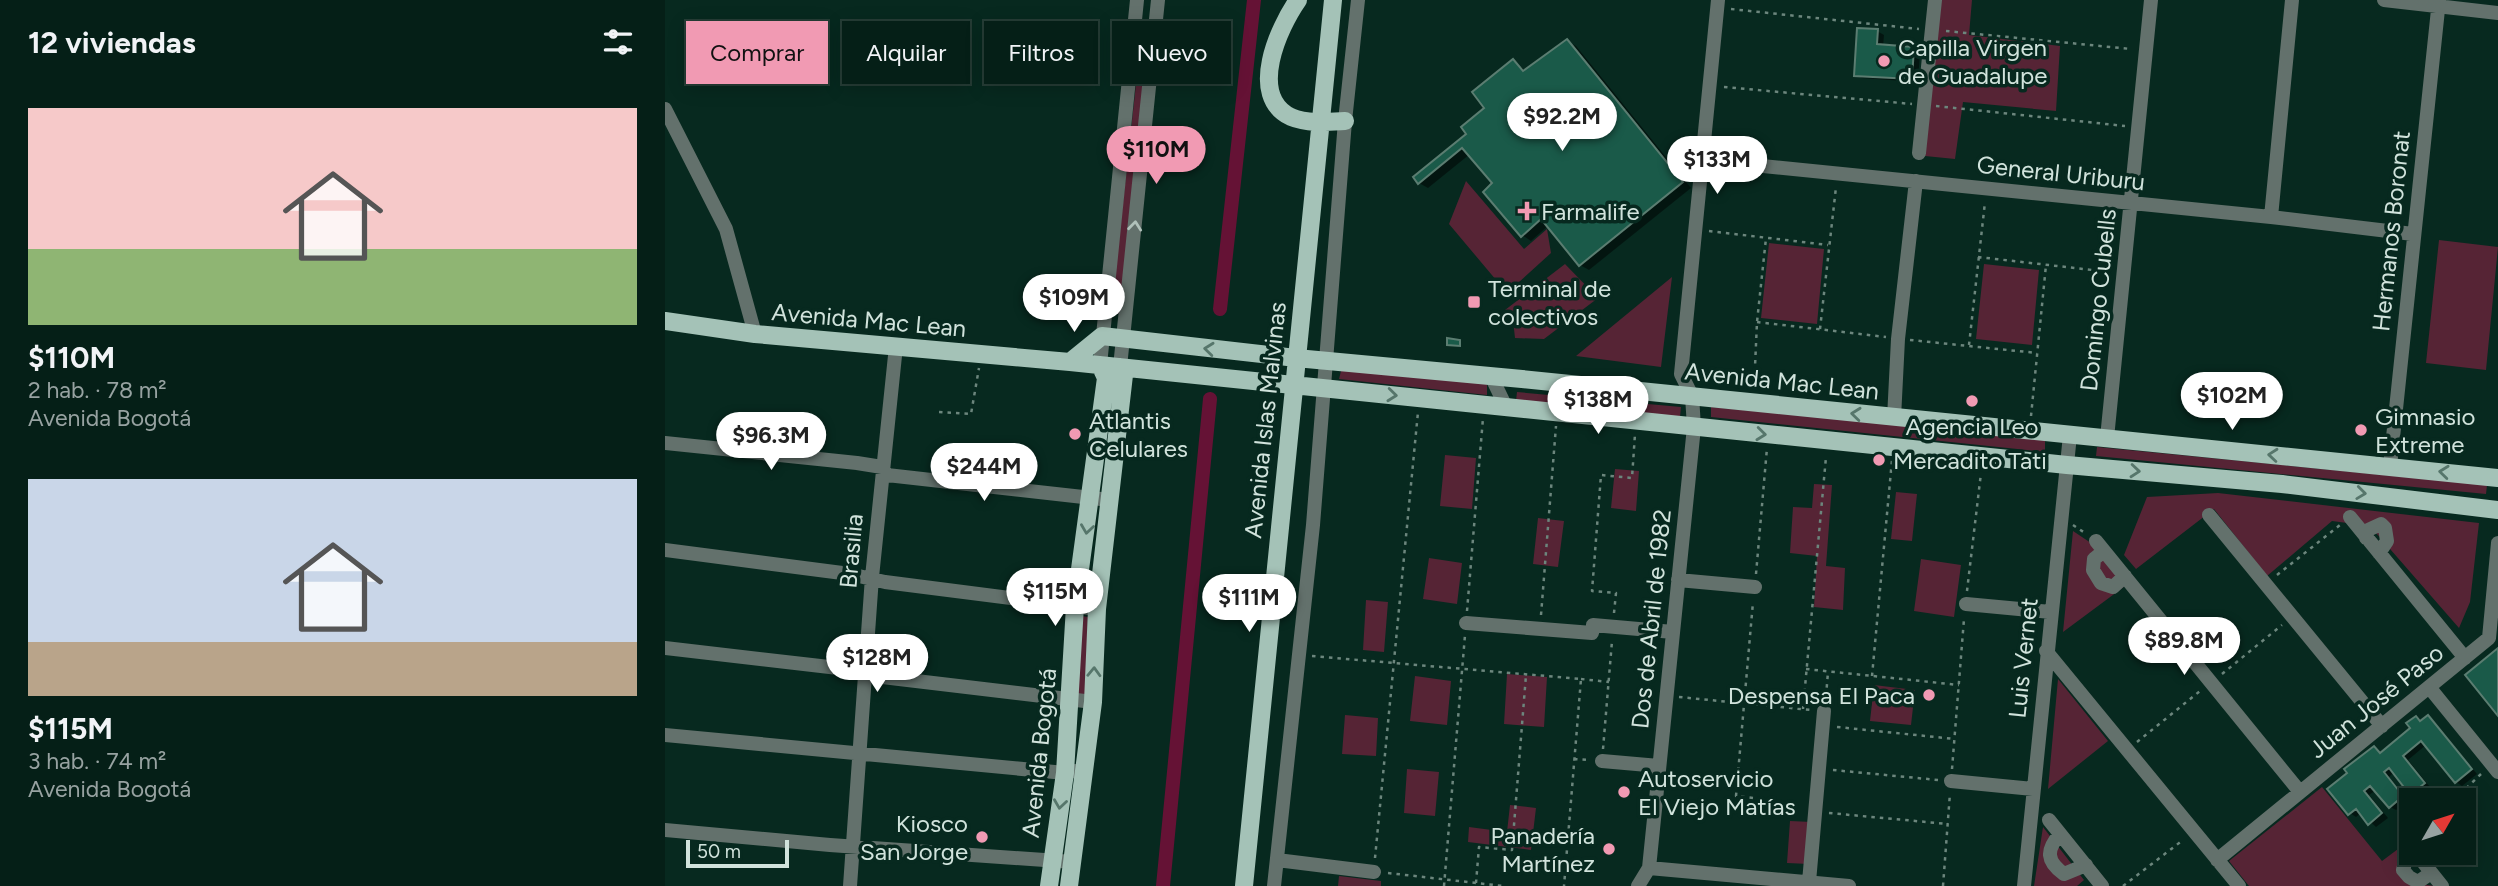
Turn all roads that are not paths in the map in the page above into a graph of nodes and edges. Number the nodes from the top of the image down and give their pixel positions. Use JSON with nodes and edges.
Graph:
{"nodes":[{"id":1,"x":1137,"y":0,"type":"edge"},
{"id":2,"x":1158,"y":0,"type":"edge"},
{"id":3,"x":1299,"y":0,"type":"edge"},
{"id":4,"x":1333,"y":0,"type":"edge"},
{"id":5,"x":1358,"y":0,"type":"edge"},
{"id":6,"x":1718,"y":0,"type":"edge"},
{"id":7,"x":1935,"y":0,"type":"edge"},
{"id":8,"x":2151,"y":0,"type":"edge"},
{"id":9,"x":2292,"y":0,"type":"edge"},
{"id":10,"x":2384,"y":0,"type":"edge"},
{"id":11,"x":2439,"y":2,"type":"edge"},
{"id":12,"x":2498,"y":13,"type":"edge"},
{"id":13,"x":1135,"y":21,"type":"edge"},
{"id":14,"x":1156,"y":21,"type":"edge"},
{"id":15,"x":1128,"y":84,"type":"edge"},
{"id":16,"x":1149,"y":84,"type":"edge"},
{"id":17,"x":665,"y":109,"type":"edge"},
{"id":18,"x":1345,"y":121,"type":"junction"},
{"id":19,"x":1321,"y":123,"type":"junction"},
{"id":20,"x":1919,"y":153,"type":"dead end"},
{"id":21,"x":1703,"y":160,"type":"junction"},
{"id":22,"x":1916,"y":181,"type":"junction"},
{"id":23,"x":2131,"y":203,"type":"junction"},
{"id":24,"x":2271,"y":218,"type":"junction"},
{"id":25,"x":2413,"y":234,"type":"junction"},
{"id":26,"x":665,"y":321,"type":"edge"},
{"id":27,"x":755,"y":334,"type":"junction"},
{"id":28,"x":1102,"y":336,"type":"junction"},
{"id":29,"x":1123,"y":339,"type":"junction"},
{"id":30,"x":896,"y":346,"type":"junction"},
{"id":31,"x":1296,"y":359,"type":"junction"},
{"id":32,"x":1327,"y":359,"type":"junction"},
{"id":33,"x":1070,"y":362,"type":"junction"},
{"id":34,"x":1100,"y":365,"type":"junction"},
{"id":35,"x":1120,"y":368,"type":"junction"},
{"id":36,"x":1491,"y":376,"type":"junction"},
{"id":37,"x":1293,"y":386,"type":"junction"},
{"id":38,"x":1324,"y":388,"type":"junction"},
{"id":39,"x":1692,"y":396,"type":"junction"},
{"id":40,"x":1506,"y":407,"type":"junction"},
{"id":41,"x":1895,"y":418,"type":"junction"},
{"id":42,"x":1693,"y":427,"type":"junction"},
{"id":43,"x":2070,"y":435,"type":"junction"},
{"id":44,"x":2107,"y":438,"type":"junction"},
{"id":45,"x":665,"y":443,"type":"edge"},
{"id":46,"x":2067,"y":466,"type":"junction"},
{"id":47,"x":2390,"y":466,"type":"junction"},
{"id":48,"x":882,"y":467,"type":"junction"},
{"id":49,"x":2498,"y":478,"type":"edge"},
{"id":50,"x":1091,"y":497,"type":"junction"},
{"id":51,"x":1110,"y":500,"type":"junction"},
{"id":52,"x":2498,"y":510,"type":"edge"},
{"id":53,"x":2209,"y":515,"type":"dead end"},
{"id":54,"x":2350,"y":517,"type":"road end"},
{"id":55,"x":2366,"y":538,"type":"junction"},
{"id":56,"x":2498,"y":543,"type":"edge"},
{"id":57,"x":665,"y":550,"type":"edge"},
{"id":58,"x":2379,"y":553,"type":"junction"},
{"id":59,"x":2125,"y":576,"type":"junction"},
{"id":60,"x":872,"y":577,"type":"junction"},
{"id":61,"x":1678,"y":580,"type":"junction"},
{"id":62,"x":1755,"y":587,"type":"road end"},
{"id":63,"x":1966,"y":604,"type":"road end"},
{"id":64,"x":1075,"y":606,"type":"junction"},
{"id":65,"x":1097,"y":609,"type":"junction"},
{"id":66,"x":2051,"y":612,"type":"junction"},
{"id":67,"x":1466,"y":622,"type":"road end"},
{"id":68,"x":1673,"y":632,"type":"junction"},
{"id":69,"x":665,"y":648,"type":"edge"},
{"id":70,"x":2046,"y":651,"type":"junction"},
{"id":71,"x":2465,"y":658,"type":"junction"},
{"id":72,"x":864,"y":671,"type":"junction"},
{"id":73,"x":2429,"y":687,"type":"junction"},
{"id":74,"x":1071,"y":700,"type":"junction"},
{"id":75,"x":1093,"y":702,"type":"junction"},
{"id":76,"x":1824,"y":718,"type":"road end"},
{"id":77,"x":2382,"y":726,"type":"junction"},
{"id":78,"x":665,"y":735,"type":"edge"},
{"id":79,"x":859,"y":754,"type":"junction"},
{"id":80,"x":1602,"y":761,"type":"road end"},
{"id":81,"x":1659,"y":766,"type":"junction"},
{"id":82,"x":2495,"y":768,"type":"edge"},
{"id":83,"x":1074,"y":771,"type":"junction"},
{"id":84,"x":1951,"y":781,"type":"road end"},
{"id":85,"x":2033,"y":789,"type":"junction"},
{"id":86,"x":2300,"y":792,"type":"junction"},
{"id":87,"x":2049,"y":820,"type":"dead end"},
{"id":88,"x":665,"y":830,"type":"edge"},
{"id":89,"x":2060,"y":834,"type":"junction"},
{"id":90,"x":853,"y":846,"type":"junction"},
{"id":91,"x":1052,"y":860,"type":"junction"},
{"id":92,"x":1277,"y":860,"type":"junction"},
{"id":93,"x":2217,"y":860,"type":"junction"},
{"id":94,"x":1073,"y":862,"type":"junction"},
{"id":95,"x":2086,"y":865,"type":"junction"},
{"id":96,"x":2404,"y":865,"type":"edge"},
{"id":97,"x":2425,"y":865,"type":"edge"},
{"id":98,"x":1649,"y":868,"type":"junction"},
{"id":99,"x":1374,"y":872,"type":"road end"},
{"id":100,"x":2431,"y":873,"type":"junction"},
{"id":101,"x":1809,"y":882,"type":"junction"},
{"id":102,"x":850,"y":886,"type":"edge"},
{"id":103,"x":1049,"y":886,"type":"edge"},
{"id":104,"x":1069,"y":886,"type":"edge"},
{"id":105,"x":1244,"y":886,"type":"edge"},
{"id":106,"x":1274,"y":886,"type":"edge"},
{"id":107,"x":1638,"y":886,"type":"edge"},
{"id":108,"x":1849,"y":886,"type":"edge"},
{"id":109,"x":2024,"y":886,"type":"edge"},
{"id":110,"x":2102,"y":886,"type":"edge"},
{"id":111,"x":2239,"y":886,"type":"edge"},
{"id":112,"x":2442,"y":886,"type":"edge"}],
"edges":[{"from":1,"to":13,"type":"street","name":"Avenida Bogotá"},
{"from":2,"to":14,"type":"street","name":"Avenida Bogotá"},
{"from":3,"to":19,"type":"main road"},
{"from":4,"to":19,"type":"main road","name":"Avenida Islas Malvinas"},
{"from":5,"to":18,"type":"street"},
{"from":6,"to":21,"type":"street","name":"Dos de Abril de 1982"},
{"from":7,"to":20,"type":"street"},
{"from":8,"to":23,"type":"street","name":"Domingo Cubells"},
{"from":9,"to":24,"type":"street"},
{"from":10,"to":11,"type":"street"},
{"from":11,"to":12,"type":"street"},
{"from":11,"to":25,"type":"street","name":"Hermanos Boronat"},
{"from":15,"to":28,"type":"street","name":"Avenida Bogotá"},
{"from":29,"to":16,"type":"street","name":"Avenida Bogotá","one_way":true},
{"from":17,"to":27,"type":"street"},
{"from":18,"to":19,"type":"main road"},
{"from":18,"to":32,"type":"street"},
{"from":19,"to":31,"type":"main road","name":"Avenida Islas Malvinas"},
{"from":21,"to":22,"type":"street","name":"General Uriburu"},
{"from":21,"to":39,"type":"street","name":"Dos de Abril de 1982"},
{"from":22,"to":23,"type":"street","name":"General Uriburu"},
{"from":22,"to":41,"type":"street"},
{"from":23,"to":24,"type":"street","name":"General Uriburu"},
{"from":23,"to":44,"type":"street","name":"Domingo Cubells"},
{"from":24,"to":25,"type":"street","name":"General Uriburu"},
{"from":25,"to":47,"type":"street","name":"Hermanos Boronat"},
{"from":26,"to":27,"type":"main road","name":"Avenida Mac Lean"},
{"from":27,"to":30,"type":"main road","name":"Avenida Mac Lean"},
{"from":28,"to":29,"type":"main road","name":"Avenida Mac Lean"},
{"from":28,"to":33,"type":"main road"},
{"from":28,"to":34,"type":"street","name":"Avenida Bogotá"},
{"from":31,"to":29,"type":"main road","name":"Avenida Mac Lean","one_way":true},
{"from":29,"to":35,"type":"street","name":"Avenida Bogotá"},
{"from":30,"to":33,"type":"main road","name":"Avenida Mac Lean"},
{"from":30,"to":48,"type":"street","name":"Brasilia"},
{"from":31,"to":32,"type":"main road","name":"Avenida Mac Lean"},
{"from":31,"to":37,"type":"main road","name":"Avenida Islas Malvinas"},
{"from":32,"to":36,"type":"main road","name":"Avenida Mac Lean"},
{"from":32,"to":38,"type":"street"},
{"from":33,"to":34,"type":"main road","name":"Avenida Mac Lean"},
{"from":34,"to":35,"type":"main road","name":"Avenida Mac Lean"},
{"from":34,"to":50,"type":"main road","name":"Avenida Bogotá"},
{"from":35,"to":37,"type":"main road","name":"Avenida Mac Lean"},
{"from":35,"to":51,"type":"main road","name":"Avenida Bogotá"},
{"from":36,"to":39,"type":"main road","name":"Avenida Mac Lean"},
{"from":36,"to":40,"type":"street"},
{"from":37,"to":38,"type":"main road","name":"Avenida Mac Lean"},
{"from":37,"to":105,"type":"main road","name":"Avenida Islas Malvinas"},
{"from":38,"to":40,"type":"main road","name":"Avenida Mac Lean","one_way":true},
{"from":38,"to":92,"type":"street"},
{"from":41,"to":39,"type":"main road","name":"Avenida Mac Lean","one_way":true},
{"from":39,"to":42,"type":"street","name":"Dos de Abril de 1982"},
{"from":40,"to":42,"type":"main road","name":"Avenida Mac Lean"},
{"from":41,"to":43,"type":"main road","name":"Avenida Mac Lean"},
{"from":42,"to":46,"type":"main road","name":"Avenida Mac Lean","one_way":true},
{"from":42,"to":61,"type":"street","name":"Dos de Abril de 1982"},
{"from":43,"to":44,"type":"main road","name":"Avenida Mac Lean"},
{"from":43,"to":46,"type":"street","name":"Luis Vernet"},
{"from":47,"to":44,"type":"main road","name":"Avenida Mac Lean","one_way":true},
{"from":45,"to":48,"type":"street"},
{"from":46,"to":52,"type":"main road","name":"Avenida Mac Lean","one_way":true},
{"from":46,"to":66,"type":"street","name":"Luis Vernet"},
{"from":49,"to":47,"type":"main road","name":"Avenida Mac Lean","one_way":true},
{"from":48,"to":50,"type":"street"},
{"from":48,"to":60,"type":"street","name":"Brasilia"},
{"from":50,"to":51,"type":"street"},
{"from":50,"to":64,"type":"main road","name":"Avenida Bogotá","one_way":true},
{"from":51,"to":65,"type":"main road","name":"Avenida Bogotá"},
{"from":53,"to":77,"type":"street"},
{"from":54,"to":55,"type":"street"},
{"from":55,"to":58,"type":"street"},
{"from":55,"to":58,"type":"street"},
{"from":56,"to":71,"type":"street","name":"Juan José Paso"},
{"from":57,"to":60,"type":"street"},
{"from":58,"to":71,"type":"street"},
{"from":59,"to":59,"type":"street"},
{"from":59,"to":86,"type":"street"},
{"from":60,"to":64,"type":"street"},
{"from":60,"to":72,"type":"street","name":"Brasilia"},
{"from":61,"to":62,"type":"street"},
{"from":61,"to":68,"type":"street","name":"Dos de Abril de 1982"},
{"from":63,"to":66,"type":"street"},
{"from":64,"to":65,"type":"street"},
{"from":64,"to":74,"type":"main road","name":"Avenida Bogotá"},
{"from":75,"to":65,"type":"main road","name":"Avenida Bogotá","one_way":true},
{"from":66,"to":70,"type":"street","name":"Luis Vernet"},
{"from":67,"to":68,"type":"street"},
{"from":68,"to":81,"type":"street","name":"Dos de Abril de 1982"},
{"from":69,"to":72,"type":"street"},
{"from":70,"to":85,"type":"street","name":"Luis Vernet"},
{"from":70,"to":93,"type":"street"},
{"from":71,"to":73,"type":"street","name":"Juan José Paso"},
{"from":72,"to":74,"type":"street"},
{"from":72,"to":79,"type":"street","name":"Brasilia"},
{"from":73,"to":77,"type":"street","name":"Juan José Paso"},
{"from":73,"to":82,"type":"street"},
{"from":74,"to":75,"type":"street"},
{"from":74,"to":83,"type":"main road","name":"Avenida Bogotá"},
{"from":75,"to":83,"type":"main road","name":"Avenida Bogotá"},
{"from":76,"to":101,"type":"street"},
{"from":77,"to":86,"type":"street","name":"Juan José Paso"},
{"from":78,"to":79,"type":"street"},
{"from":79,"to":83,"type":"street"},
{"from":79,"to":90,"type":"street","name":"Brasilia"},
{"from":80,"to":81,"type":"street"},
{"from":81,"to":98,"type":"street","name":"Dos de Abril de 1982"},
{"from":83,"to":91,"type":"main road","name":"Avenida Bogotá","one_way":true},
{"from":83,"to":94,"type":"main road","name":"Avenida Bogotá"},
{"from":84,"to":85,"type":"street"},
{"from":85,"to":109,"type":"street","name":"Luis Vernet"},
{"from":86,"to":93,"type":"street","name":"Juan José Paso"},
{"from":87,"to":89,"type":"street"},
{"from":88,"to":90,"type":"street"},
{"from":89,"to":95,"type":"street"},
{"from":89,"to":95,"type":"street"},
{"from":90,"to":91,"type":"street"},
{"from":90,"to":102,"type":"street","name":"Brasilia"},
{"from":91,"to":94,"type":"street"},
{"from":91,"to":103,"type":"main road","name":"Avenida Bogotá"},
{"from":92,"to":99,"type":"street"},
{"from":92,"to":106,"type":"street"},
{"from":93,"to":111,"type":"street"},
{"from":94,"to":104,"type":"main road","name":"Avenida Bogotá"},
{"from":95,"to":110,"type":"street"},
{"from":96,"to":100,"type":"street"},
{"from":97,"to":100,"type":"street"},
{"from":98,"to":101,"type":"street"},
{"from":98,"to":107,"type":"street","name":"Dos de Abril de 1982"},
{"from":100,"to":112,"type":"street"},
{"from":101,"to":108,"type":"street"}]}
